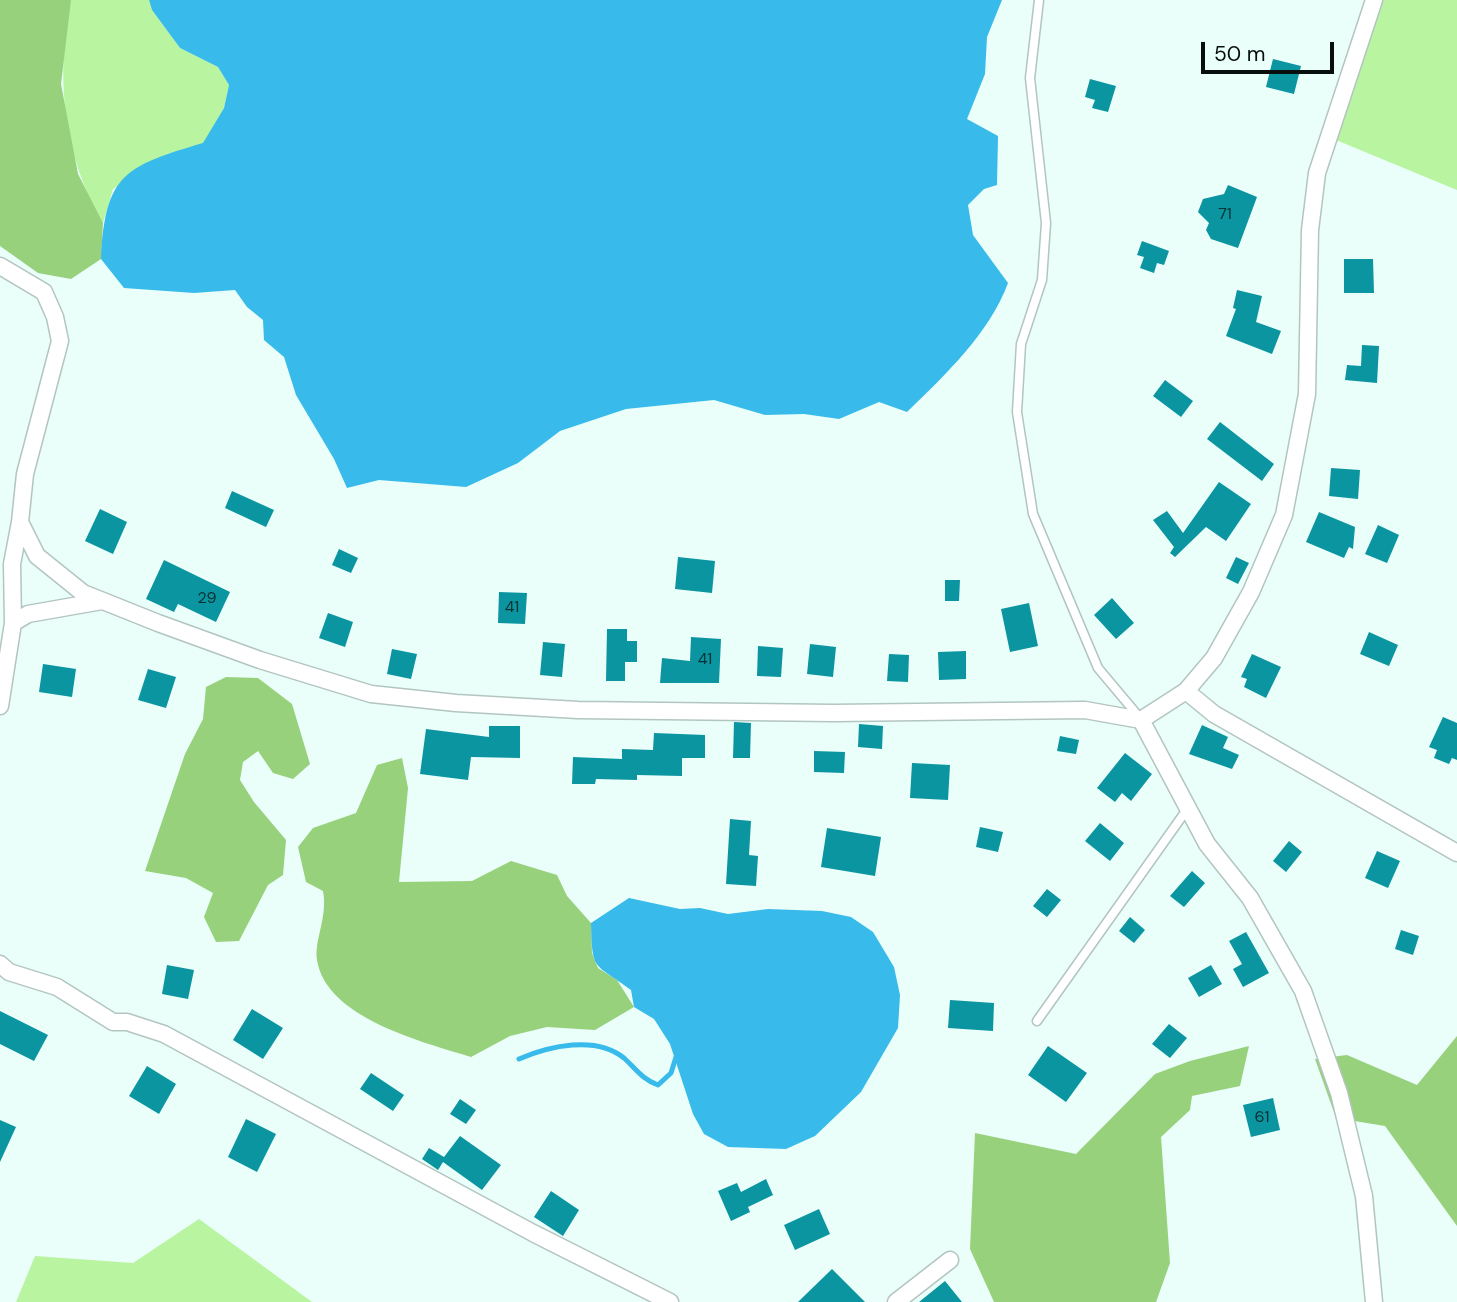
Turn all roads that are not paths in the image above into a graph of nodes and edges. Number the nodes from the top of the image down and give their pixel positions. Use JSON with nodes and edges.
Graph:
{"nodes":[{"id":1,"x":1039,"y":0,"type":"edge"},
{"id":2,"x":1374,"y":0,"type":"edge"},
{"id":3,"x":0,"y":266,"type":"edge"},
{"id":4,"x":20,"y":522,"type":"junction"},
{"id":5,"x":102,"y":600,"type":"junction"},
{"id":6,"x":13,"y":623,"type":"junction"},
{"id":7,"x":1186,"y":691,"type":"junction"},
{"id":8,"x":0,"y":706,"type":"edge"},
{"id":9,"x":1141,"y":720,"type":"junction"},
{"id":10,"x":1188,"y":808,"type":"junction"},
{"id":11,"x":1457,"y":853,"type":"edge"},
{"id":12,"x":0,"y":964,"type":"edge"},
{"id":13,"x":1037,"y":1021,"type":"dead end"},
{"id":14,"x":950,"y":1260,"type":"dead end"},
{"id":15,"x":670,"y":1302,"type":"edge"},
{"id":16,"x":896,"y":1302,"type":"edge"},
{"id":17,"x":1374,"y":1302,"type":"edge"}],
"edges":[{"from":1,"to":9,"type":"lane"},
{"from":2,"to":7,"type":"street"},
{"from":3,"to":4,"type":"street"},
{"from":4,"to":5,"type":"street"},
{"from":4,"to":6,"type":"street"},
{"from":5,"to":6,"type":"street"},
{"from":5,"to":9,"type":"street"},
{"from":6,"to":8,"type":"street"},
{"from":7,"to":9,"type":"street"},
{"from":7,"to":11,"type":"street"},
{"from":9,"to":10,"type":"street"},
{"from":10,"to":13,"type":"lane"},
{"from":10,"to":17,"type":"street"},
{"from":12,"to":15,"type":"street"},
{"from":14,"to":16,"type":"street"}]}
